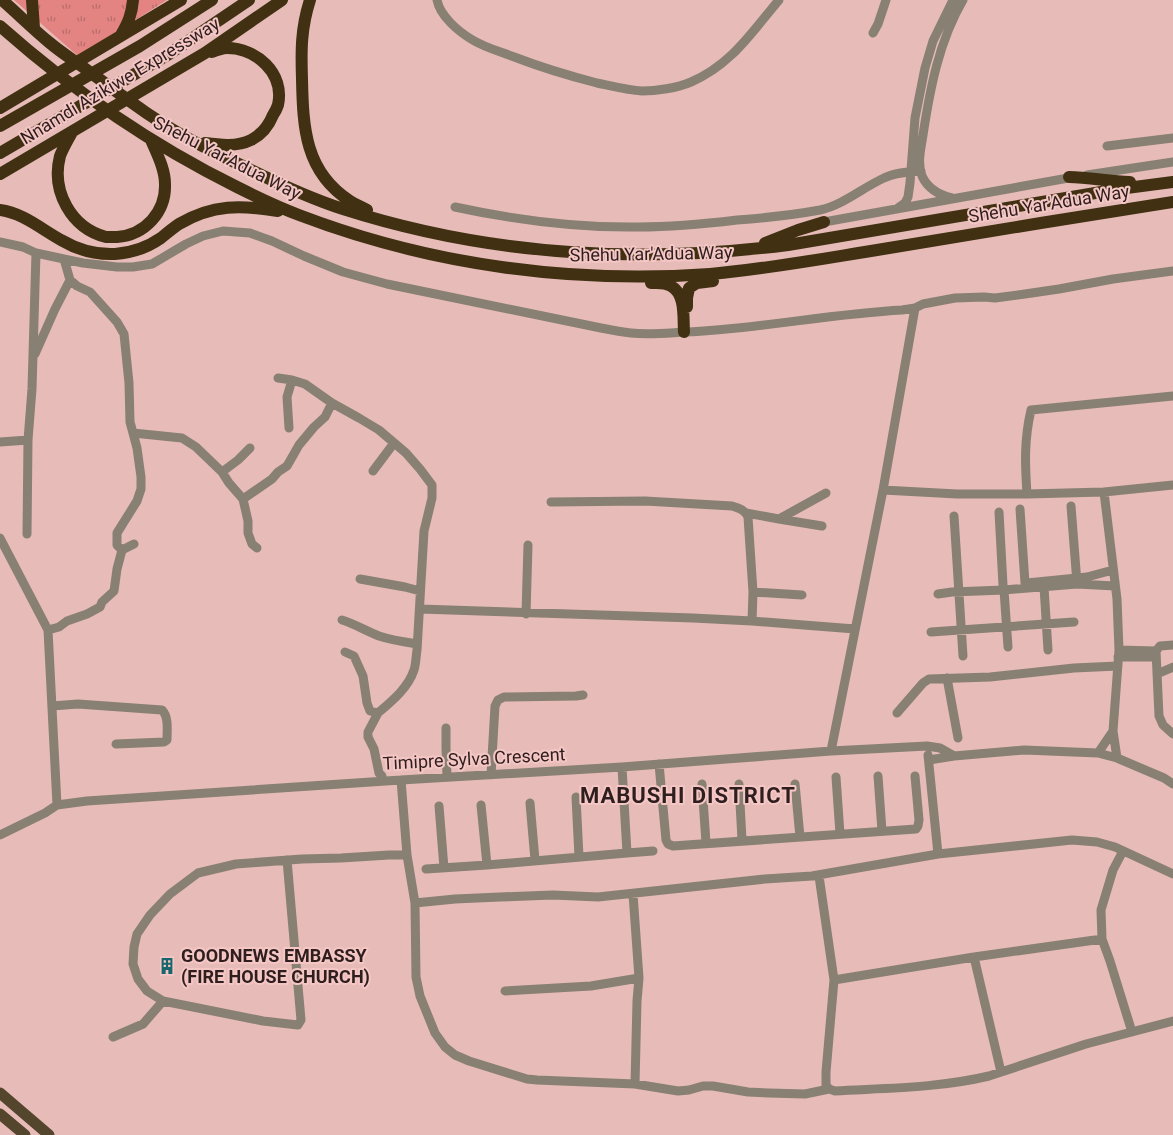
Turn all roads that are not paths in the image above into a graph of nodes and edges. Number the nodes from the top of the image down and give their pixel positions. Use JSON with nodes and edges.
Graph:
{"nodes":[{"id":1,"x":2,"y":0,"type":"edge"},
{"id":2,"x":32,"y":0,"type":"edge"},
{"id":3,"x":133,"y":0,"type":"edge"},
{"id":4,"x":180,"y":0,"type":"edge"},
{"id":5,"x":212,"y":0,"type":"edge"},
{"id":6,"x":249,"y":0,"type":"edge"},
{"id":7,"x":282,"y":0,"type":"edge"},
{"id":8,"x":310,"y":0,"type":"edge"},
{"id":9,"x":437,"y":0,"type":"edge"},
{"id":10,"x":886,"y":0,"type":"edge"},
{"id":11,"x":953,"y":0,"type":"edge"},
{"id":12,"x":962,"y":0,"type":"edge"},
{"id":13,"x":777,"y":1,"type":"edge"},
{"id":14,"x":0,"y":26,"type":"edge"},
{"id":15,"x":34,"y":28,"type":"junction"},
{"id":16,"x":873,"y":33,"type":"dead end"},
{"id":17,"x":120,"y":37,"type":"junction"},
{"id":18,"x":204,"y":54,"type":"junction"},
{"id":19,"x":0,"y":108,"type":"edge"},
{"id":20,"x":0,"y":126,"type":"edge"},
{"id":21,"x":72,"y":132,"type":"junction"},
{"id":22,"x":1173,"y":138,"type":"edge"},
{"id":23,"x":151,"y":140,"type":"junction"},
{"id":24,"x":194,"y":142,"type":"junction"},
{"id":25,"x":1107,"y":146,"type":"dead end"},
{"id":26,"x":0,"y":152,"type":"edge"},
{"id":27,"x":1173,"y":162,"type":"edge"},
{"id":28,"x":921,"y":171,"type":"junction"},
{"id":29,"x":911,"y":172,"type":"junction"},
{"id":30,"x":0,"y":174,"type":"edge"},
{"id":31,"x":1069,"y":178,"type":"junction"},
{"id":32,"x":1170,"y":182,"type":"edge"},
{"id":33,"x":952,"y":198,"type":"junction"},
{"id":34,"x":1173,"y":202,"type":"edge"},
{"id":35,"x":455,"y":207,"type":"dead end"},
{"id":36,"x":0,"y":210,"type":"edge"},
{"id":37,"x":895,"y":210,"type":"junction"},
{"id":38,"x":298,"y":215,"type":"junction"},
{"id":39,"x":390,"y":222,"type":"junction"},
{"id":40,"x":824,"y":222,"type":"joint"},
{"id":41,"x":0,"y":242,"type":"edge"},
{"id":42,"x":744,"y":251,"type":"junction"},
{"id":43,"x":36,"y":253,"type":"junction"},
{"id":44,"x":64,"y":259,"type":"junction"},
{"id":45,"x":762,"y":268,"type":"junction"},
{"id":46,"x":1173,"y":271,"type":"edge"},
{"id":47,"x":584,"y":275,"type":"junction"},
{"id":48,"x":70,"y":280,"type":"junction"},
{"id":49,"x":914,"y":308,"type":"junction"},
{"id":50,"x":687,"y":332,"type":"junction"},
{"id":51,"x":32,"y":360,"type":"junction"},
{"id":52,"x":278,"y":378,"type":"dead end"},
{"id":53,"x":292,"y":380,"type":"junction"},
{"id":54,"x":1173,"y":396,"type":"edge"},
{"id":55,"x":332,"y":403,"type":"junction"},
{"id":56,"x":289,"y":428,"type":"dead end"},
{"id":57,"x":133,"y":433,"type":"junction"},
{"id":58,"x":28,"y":440,"type":"junction"},
{"id":59,"x":0,"y":442,"type":"edge"},
{"id":60,"x":394,"y":443,"type":"junction"},
{"id":61,"x":250,"y":448,"type":"dead end"},
{"id":62,"x":373,"y":471,"type":"dead end"},
{"id":63,"x":222,"y":472,"type":"junction"},
{"id":64,"x":1173,"y":485,"type":"edge"},
{"id":65,"x":882,"y":490,"type":"junction"},
{"id":66,"x":1104,"y":492,"type":"junction"},
{"id":67,"x":826,"y":493,"type":"dead end"},
{"id":68,"x":1027,"y":494,"type":"junction"},
{"id":69,"x":242,"y":499,"type":"junction"},
{"id":70,"x":551,"y":502,"type":"dead end"},
{"id":71,"x":1071,"y":506,"type":"dead end"},
{"id":72,"x":1020,"y":509,"type":"dead end"},
{"id":73,"x":998,"y":512,"type":"dead end"},
{"id":74,"x":746,"y":513,"type":"junction"},
{"id":75,"x":954,"y":516,"type":"dead end"},
{"id":76,"x":779,"y":519,"type":"junction"},
{"id":77,"x":822,"y":526,"type":"dead end"},
{"id":78,"x":27,"y":534,"type":"dead end"},
{"id":79,"x":1,"y":542,"type":"edge"},
{"id":80,"x":134,"y":544,"type":"dead end"},
{"id":81,"x":528,"y":545,"type":"dead end"},
{"id":82,"x":257,"y":548,"type":"dead end"},
{"id":83,"x":122,"y":550,"type":"junction"},
{"id":84,"x":1113,"y":570,"type":"junction"},
{"id":85,"x":360,"y":579,"type":"dead end"},
{"id":86,"x":1076,"y":581,"type":"junction"},
{"id":87,"x":1025,"y":583,"type":"junction"},
{"id":88,"x":1116,"y":586,"type":"junction"},
{"id":89,"x":1044,"y":587,"type":"junction"},
{"id":90,"x":1004,"y":588,"type":"junction"},
{"id":91,"x":420,"y":591,"type":"junction"},
{"id":92,"x":957,"y":591,"type":"junction"},
{"id":93,"x":753,"y":592,"type":"junction"},
{"id":94,"x":938,"y":594,"type":"dead end"},
{"id":95,"x":802,"y":595,"type":"dead end"},
{"id":96,"x":420,"y":610,"type":"junction"},
{"id":97,"x":526,"y":614,"type":"junction"},
{"id":98,"x":342,"y":620,"type":"dead end"},
{"id":99,"x":752,"y":621,"type":"junction"},
{"id":100,"x":1074,"y":622,"type":"dead end"},
{"id":101,"x":1047,"y":624,"type":"junction"},
{"id":102,"x":1006,"y":626,"type":"junction"},
{"id":103,"x":855,"y":629,"type":"junction"},
{"id":104,"x":962,"y":629,"type":"junction"},
{"id":105,"x":48,"y":630,"type":"junction"},
{"id":106,"x":931,"y":632,"type":"dead end"},
{"id":107,"x":417,"y":644,"type":"junction"},
{"id":108,"x":1173,"y":645,"type":"edge"},
{"id":109,"x":1008,"y":647,"type":"dead end"},
{"id":110,"x":1048,"y":650,"type":"dead end"},
{"id":111,"x":345,"y":652,"type":"dead end"},
{"id":112,"x":1156,"y":654,"type":"junction"},
{"id":113,"x":963,"y":656,"type":"dead end"},
{"id":114,"x":1118,"y":658,"type":"junction"},
{"id":115,"x":1173,"y":667,"type":"edge"},
{"id":116,"x":1157,"y":674,"type":"junction"},
{"id":117,"x":947,"y":678,"type":"junction"},
{"id":118,"x":583,"y":695,"type":"dead end"},
{"id":119,"x":52,"y":706,"type":"junction"},
{"id":120,"x":378,"y":712,"type":"junction"},
{"id":121,"x":897,"y":713,"type":"dead end"},
{"id":122,"x":446,"y":728,"type":"dead end"},
{"id":123,"x":1113,"y":731,"type":"junction"},
{"id":124,"x":1173,"y":734,"type":"edge"},
{"id":125,"x":958,"y":738,"type":"dead end"},
{"id":126,"x":116,"y":744,"type":"dead end"},
{"id":127,"x":927,"y":746,"type":"junction"},
{"id":128,"x":831,"y":751,"type":"junction"},
{"id":129,"x":1098,"y":753,"type":"junction"},
{"id":130,"x":954,"y":756,"type":"junction"},
{"id":131,"x":1117,"y":758,"type":"junction"},
{"id":132,"x":929,"y":760,"type":"junction"},
{"id":133,"x":659,"y":764,"type":"junction"},
{"id":134,"x":622,"y":767,"type":"junction"},
{"id":135,"x":491,"y":775,"type":"junction"},
{"id":136,"x":878,"y":776,"type":"dead end"},
{"id":137,"x":915,"y":776,"type":"dead end"},
{"id":138,"x":447,"y":777,"type":"junction"},
{"id":139,"x":836,"y":777,"type":"dead end"},
{"id":140,"x":401,"y":780,"type":"junction"},
{"id":141,"x":382,"y":781,"type":"junction"},
{"id":142,"x":702,"y":784,"type":"dead end"},
{"id":143,"x":739,"y":784,"type":"dead end"},
{"id":144,"x":795,"y":784,"type":"dead end"},
{"id":145,"x":1173,"y":784,"type":"edge"},
{"id":146,"x":576,"y":796,"type":"dead end"},
{"id":147,"x":530,"y":803,"type":"dead end"},
{"id":148,"x":481,"y":804,"type":"dead end"},
{"id":149,"x":58,"y":805,"type":"junction"},
{"id":150,"x":439,"y":806,"type":"dead end"},
{"id":151,"x":882,"y":831,"type":"junction"},
{"id":152,"x":840,"y":834,"type":"junction"},
{"id":153,"x":0,"y":835,"type":"edge"},
{"id":154,"x":800,"y":837,"type":"junction"},
{"id":155,"x":742,"y":840,"type":"junction"},
{"id":156,"x":706,"y":844,"type":"junction"},
{"id":157,"x":652,"y":851,"type":"dead end"},
{"id":158,"x":1123,"y":851,"type":"junction"},
{"id":159,"x":627,"y":853,"type":"junction"},
{"id":160,"x":938,"y":854,"type":"junction"},
{"id":161,"x":407,"y":855,"type":"junction"},
{"id":162,"x":579,"y":857,"type":"junction"},
{"id":163,"x":287,"y":860,"type":"junction"},
{"id":164,"x":535,"y":860,"type":"junction"},
{"id":165,"x":487,"y":865,"type":"junction"},
{"id":166,"x":444,"y":868,"type":"junction"},
{"id":167,"x":426,"y":869,"type":"dead end"},
{"id":168,"x":1173,"y":874,"type":"edge"},
{"id":169,"x":818,"y":876,"type":"junction"},
{"id":170,"x":633,"y":894,"type":"junction"},
{"id":171,"x":415,"y":903,"type":"junction"},
{"id":172,"x":1102,"y":939,"type":"junction"},
{"id":173,"x":974,"y":957,"type":"junction"},
{"id":174,"x":639,"y":978,"type":"junction"},
{"id":175,"x":834,"y":980,"type":"junction"},
{"id":176,"x":505,"y":991,"type":"dead end"},
{"id":177,"x":163,"y":1001,"type":"junction"},
{"id":178,"x":1173,"y":1021,"type":"edge"},
{"id":179,"x":1132,"y":1032,"type":"junction"},
{"id":180,"x":113,"y":1037,"type":"dead end"},
{"id":181,"x":1001,"y":1072,"type":"junction"},
{"id":182,"x":635,"y":1084,"type":"junction"},
{"id":183,"x":829,"y":1089,"type":"junction"},
{"id":184,"x":0,"y":1093,"type":"edge"},
{"id":185,"x":0,"y":1114,"type":"edge"},
{"id":186,"x":25,"y":1135,"type":"edge"},
{"id":187,"x":49,"y":1135,"type":"edge"}],
"edges":[{"from":1,"to":15,"type":"highway","name":"Shehu Yar'Adua Way"},
{"from":2,"to":15,"type":"highway"},
{"from":3,"to":17,"type":"highway"},
{"from":4,"to":17,"type":"highway"},
{"from":5,"to":20,"type":"highway","name":"Nnamdi Azikiwe Expressway"},
{"from":6,"to":26,"type":"highway","name":"Nnamdi Azikiwe Expressway"},
{"from":7,"to":18,"type":"highway","name":"Nnamdi Azikiwe Expressway"},
{"from":8,"to":39,"type":"highway"},
{"from":9,"to":13,"type":"street"},
{"from":10,"to":16,"type":"street"},
{"from":11,"to":29,"type":"street"},
{"from":12,"to":28,"type":"street"},
{"from":14,"to":23,"type":"highway","name":"Shehu Yar'Adua Way"},
{"from":15,"to":24,"type":"highway","name":"Shehu Yar'Adua Way"},
{"from":17,"to":19,"type":"highway"},
{"from":18,"to":21,"type":"highway","name":"Nnamdi Azikiwe Expressway"},
{"from":18,"to":24,"type":"highway"},
{"from":21,"to":23,"type":"highway"},
{"from":21,"to":30,"type":"highway","name":"Nnamdi Azikiwe Expressway"},
{"from":22,"to":25,"type":"street"},
{"from":23,"to":38,"type":"highway","name":"Shehu Yar'Adua Way"},
{"from":24,"to":39,"type":"highway","name":"Shehu Yar'Adua Way"},
{"from":27,"to":31,"type":"street"},
{"from":28,"to":29,"type":"street"},
{"from":28,"to":33,"type":"street"},
{"from":29,"to":35,"type":"street"},
{"from":29,"to":37,"type":"street"},
{"from":31,"to":32,"type":"highway"},
{"from":31,"to":33,"type":"street"},
{"from":32,"to":42,"type":"highway","name":"Shehu Yar'Adua Way"},
{"from":33,"to":37,"type":"street"},
{"from":34,"to":45,"type":"highway","name":"Shehu Yar'Adua Way"},
{"from":36,"to":38,"type":"highway"},
{"from":37,"to":40,"type":"street"},
{"from":38,"to":47,"type":"highway","name":"Shehu Yar'Adua Way"},
{"from":39,"to":42,"type":"highway","name":"Shehu Yar'Adua Way"},
{"from":40,"to":42,"type":"highway"},
{"from":41,"to":43,"type":"street"},
{"from":43,"to":44,"type":"street"},
{"from":43,"to":51,"type":"street"},
{"from":44,"to":48,"type":"street"},
{"from":44,"to":50,"type":"street"},
{"from":45,"to":47,"type":"highway","name":"Shehu Yar'Adua Way"},
{"from":45,"to":50,"type":"highway"},
{"from":46,"to":49,"type":"street"},
{"from":47,"to":50,"type":"highway"},
{"from":48,"to":51,"type":"street"},
{"from":48,"to":57,"type":"street"},
{"from":49,"to":50,"type":"street"},
{"from":49,"to":65,"type":"street"},
{"from":51,"to":58,"type":"street"},
{"from":52,"to":53,"type":"street"},
{"from":53,"to":55,"type":"street"},
{"from":53,"to":56,"type":"street"},
{"from":54,"to":68,"type":"street"},
{"from":55,"to":60,"type":"street"},
{"from":55,"to":69,"type":"street"},
{"from":57,"to":63,"type":"street"},
{"from":57,"to":83,"type":"street"},
{"from":58,"to":59,"type":"street"},
{"from":58,"to":78,"type":"street"},
{"from":60,"to":62,"type":"street"},
{"from":60,"to":91,"type":"street"},
{"from":61,"to":63,"type":"street"},
{"from":63,"to":69,"type":"street"},
{"from":64,"to":66,"type":"street"},
{"from":65,"to":68,"type":"street"},
{"from":65,"to":103,"type":"street"},
{"from":66,"to":68,"type":"street"},
{"from":66,"to":84,"type":"street"},
{"from":67,"to":76,"type":"street"},
{"from":69,"to":82,"type":"street"},
{"from":70,"to":74,"type":"street"},
{"from":71,"to":86,"type":"street"},
{"from":72,"to":87,"type":"street"},
{"from":73,"to":90,"type":"street"},
{"from":74,"to":76,"type":"street"},
{"from":74,"to":93,"type":"street"},
{"from":75,"to":92,"type":"street"},
{"from":76,"to":77,"type":"street"},
{"from":79,"to":105,"type":"street"},
{"from":80,"to":83,"type":"street"},
{"from":81,"to":97,"type":"street"},
{"from":83,"to":105,"type":"street"},
{"from":84,"to":86,"type":"street"},
{"from":84,"to":88,"type":"street"},
{"from":85,"to":91,"type":"street"},
{"from":86,"to":87,"type":"street"},
{"from":86,"to":88,"type":"street"},
{"from":86,"to":89,"type":"street"},
{"from":87,"to":90,"type":"street"},
{"from":88,"to":114,"type":"street"},
{"from":89,"to":90,"type":"street"},
{"from":89,"to":101,"type":"street"},
{"from":90,"to":92,"type":"street"},
{"from":90,"to":102,"type":"street"},
{"from":91,"to":96,"type":"street"},
{"from":92,"to":94,"type":"street"},
{"from":92,"to":104,"type":"street"},
{"from":93,"to":95,"type":"street"},
{"from":93,"to":99,"type":"street"},
{"from":96,"to":97,"type":"street"},
{"from":96,"to":107,"type":"street"},
{"from":97,"to":99,"type":"street"},
{"from":98,"to":107,"type":"street"},
{"from":99,"to":103,"type":"street"},
{"from":100,"to":101,"type":"street"},
{"from":101,"to":102,"type":"street"},
{"from":101,"to":110,"type":"street"},
{"from":102,"to":104,"type":"street"},
{"from":102,"to":109,"type":"street"},
{"from":103,"to":128,"type":"street"},
{"from":104,"to":106,"type":"street"},
{"from":104,"to":113,"type":"street"},
{"from":105,"to":119,"type":"street"},
{"from":107,"to":120,"type":"street"},
{"from":108,"to":112,"type":"street"},
{"from":111,"to":120,"type":"street"},
{"from":112,"to":114,"type":"street"},
{"from":112,"to":116,"type":"street"},
{"from":114,"to":117,"type":"street"},
{"from":114,"to":123,"type":"street"},
{"from":115,"to":116,"type":"street"},
{"from":116,"to":124,"type":"street"},
{"from":117,"to":121,"type":"street"},
{"from":117,"to":125,"type":"street"},
{"from":118,"to":135,"type":"street"},
{"from":119,"to":126,"type":"street"},
{"from":119,"to":149,"type":"street"},
{"from":120,"to":141,"type":"street"},
{"from":122,"to":138,"type":"street"},
{"from":123,"to":129,"type":"street"},
{"from":123,"to":131,"type":"street"},
{"from":127,"to":128,"type":"street","name":"Timipre Sylva Crescent"},
{"from":127,"to":130,"type":"street","name":"Timipre Sylva Crescent"},
{"from":127,"to":132,"type":"street"},
{"from":128,"to":133,"type":"street","name":"Timipre Sylva Crescent"},
{"from":129,"to":130,"type":"street","name":"Timipre Sylva Crescent"},
{"from":129,"to":131,"type":"street","name":"Timipre Sylva Crescent"},
{"from":130,"to":132,"type":"street","name":"Timipre Sylva Crescent"},
{"from":131,"to":145,"type":"street","name":"Timipre Sylva Crescent"},
{"from":132,"to":160,"type":"street"},
{"from":133,"to":134,"type":"street","name":"Timipre Sylva Crescent"},
{"from":133,"to":156,"type":"street"},
{"from":134,"to":135,"type":"street","name":"Timipre Sylva Crescent"},
{"from":134,"to":159,"type":"street"},
{"from":135,"to":138,"type":"street","name":"Timipre Sylva Crescent"},
{"from":136,"to":151,"type":"street"},
{"from":137,"to":151,"type":"street"},
{"from":138,"to":140,"type":"street","name":"Timipre Sylva Crescent"},
{"from":139,"to":152,"type":"street"},
{"from":140,"to":141,"type":"street","name":"Timipre Sylva Crescent"},
{"from":140,"to":161,"type":"street"},
{"from":141,"to":149,"type":"street","name":"Timipre Sylva Crescent"},
{"from":142,"to":156,"type":"street"},
{"from":143,"to":155,"type":"street"},
{"from":144,"to":154,"type":"street"},
{"from":146,"to":162,"type":"street"},
{"from":147,"to":164,"type":"street"},
{"from":148,"to":165,"type":"street"},
{"from":149,"to":153,"type":"street","name":"Timipre Sylva Crescent"},
{"from":150,"to":166,"type":"street"},
{"from":151,"to":152,"type":"street"},
{"from":152,"to":154,"type":"street"},
{"from":154,"to":155,"type":"street"},
{"from":155,"to":156,"type":"street"},
{"from":157,"to":159,"type":"street"},
{"from":158,"to":160,"type":"street"},
{"from":158,"to":168,"type":"street"},
{"from":158,"to":172,"type":"street"},
{"from":159,"to":162,"type":"street"},
{"from":160,"to":169,"type":"street"},
{"from":161,"to":163,"type":"street"},
{"from":161,"to":171,"type":"street"},
{"from":162,"to":164,"type":"street"},
{"from":163,"to":177,"type":"street"},
{"from":163,"to":177,"type":"street"},
{"from":164,"to":165,"type":"street"},
{"from":165,"to":166,"type":"street"},
{"from":166,"to":167,"type":"street"},
{"from":169,"to":170,"type":"street"},
{"from":169,"to":175,"type":"street"},
{"from":170,"to":171,"type":"street"},
{"from":170,"to":174,"type":"street"},
{"from":171,"to":182,"type":"street"},
{"from":172,"to":173,"type":"street"},
{"from":172,"to":179,"type":"street"},
{"from":173,"to":175,"type":"street"},
{"from":173,"to":181,"type":"street"},
{"from":174,"to":176,"type":"street"},
{"from":174,"to":182,"type":"street"},
{"from":175,"to":183,"type":"street"},
{"from":177,"to":180,"type":"street"},
{"from":178,"to":179,"type":"street"},
{"from":179,"to":181,"type":"street"},
{"from":181,"to":183,"type":"street"},
{"from":182,"to":183,"type":"street"},
{"from":184,"to":187,"type":"main road"},
{"from":185,"to":186,"type":"main road"}]}
